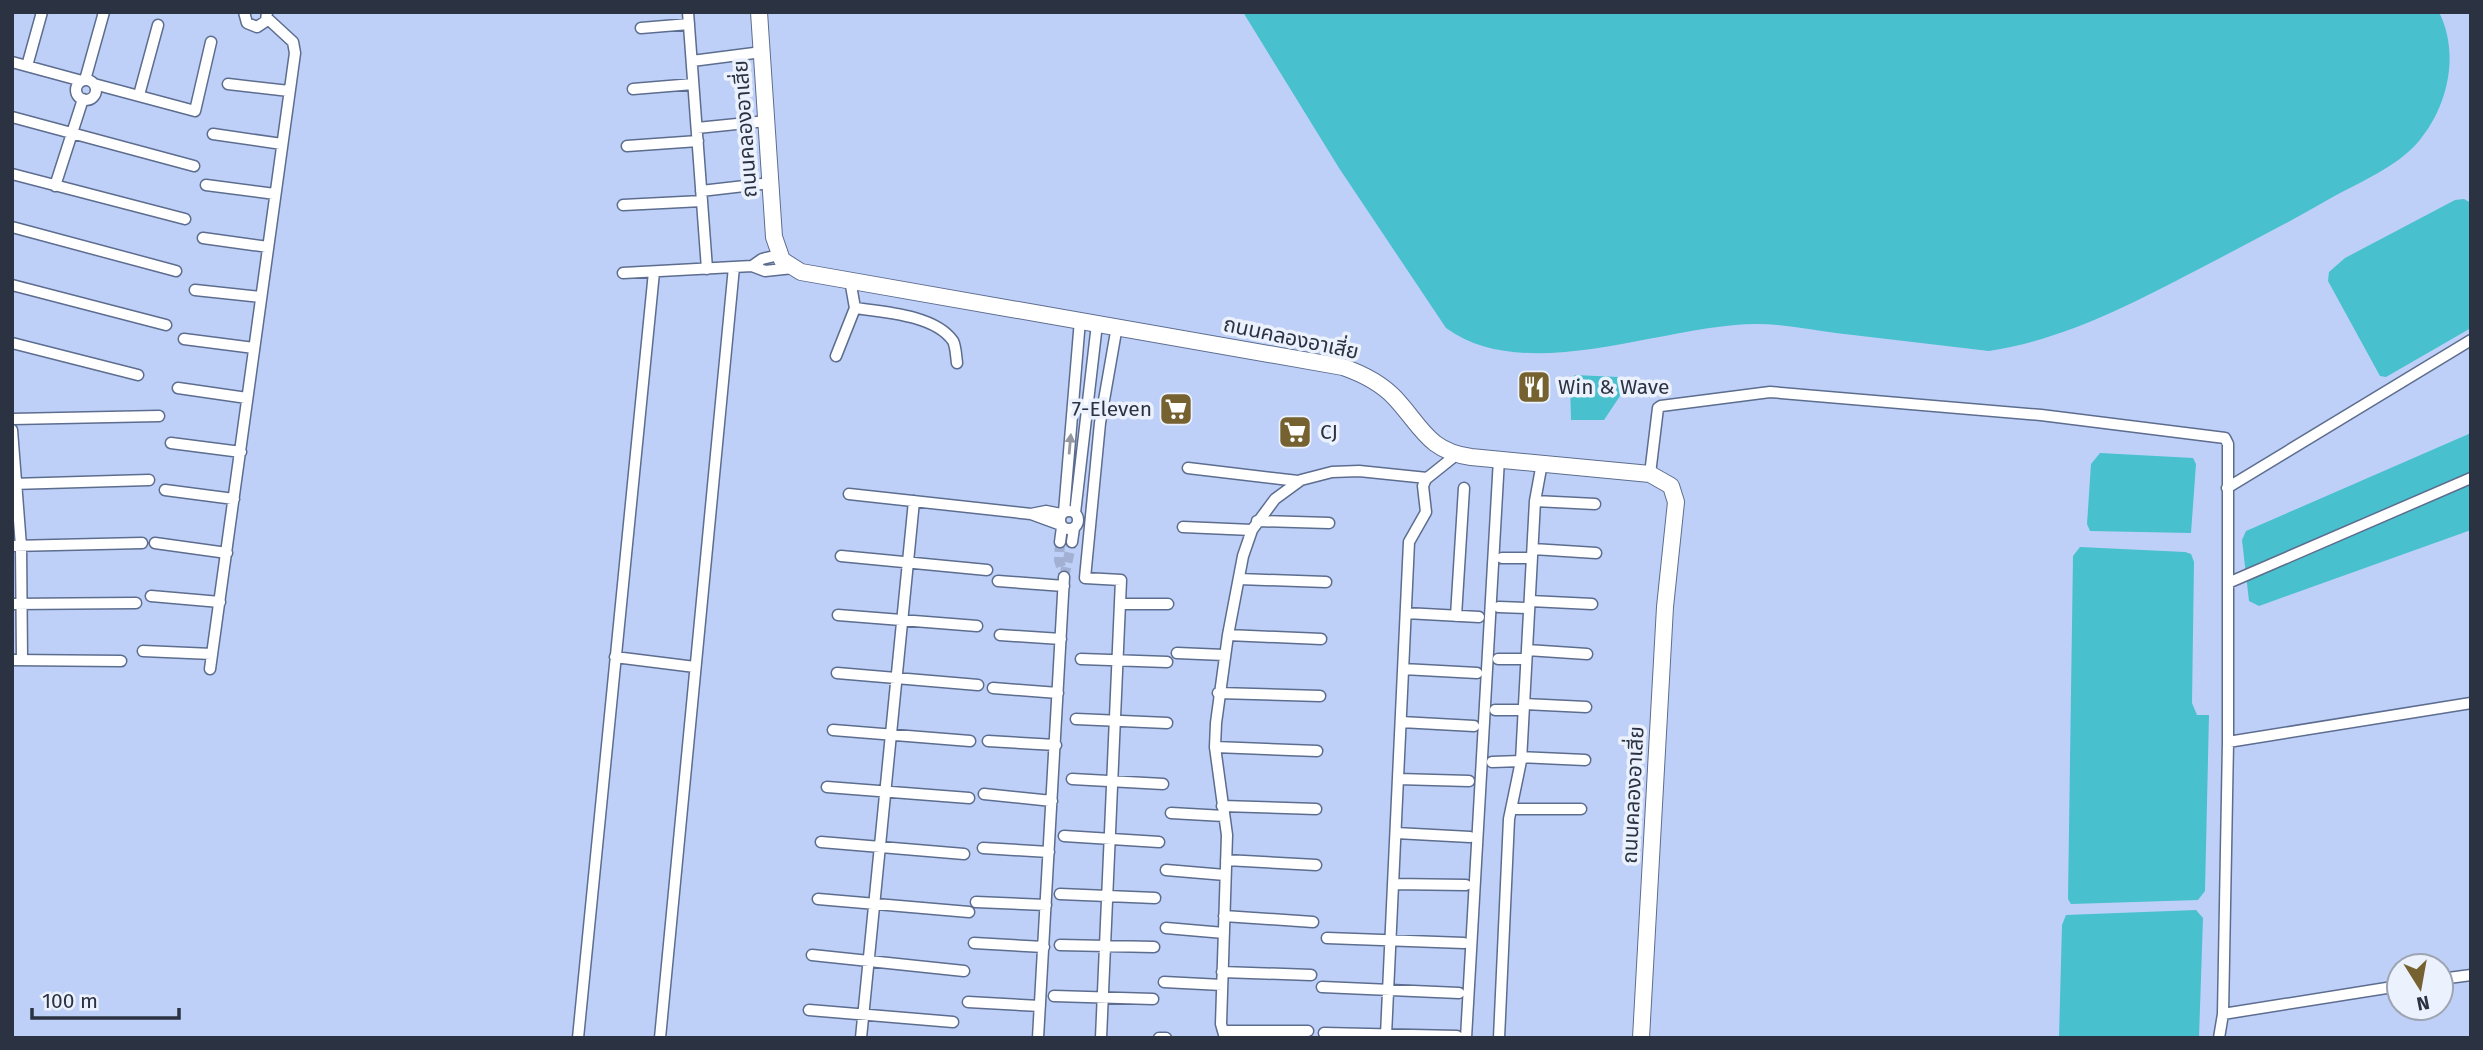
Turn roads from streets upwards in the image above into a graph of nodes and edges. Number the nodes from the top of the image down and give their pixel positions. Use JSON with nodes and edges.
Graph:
{"nodes":[{"id":1,"x":42,"y":12,"type":"edge"},
{"id":2,"x":104,"y":12,"type":"edge"},
{"id":3,"x":244,"y":12,"type":"edge"},
{"id":4,"x":759,"y":12,"type":"edge"},
{"id":5,"x":267,"y":15,"type":"edge"},
{"id":6,"x":689,"y":18,"type":"edge"},
{"id":7,"x":158,"y":25,"type":"dead end"},
{"id":8,"x":641,"y":29,"type":"dead end"},
{"id":9,"x":211,"y":42,"type":"dead end"},
{"id":10,"x":762,"y":52,"type":"junction"},
{"id":11,"x":692,"y":61,"type":"junction"},
{"id":12,"x":12,"y":62,"type":"edge"},
{"id":13,"x":27,"y":66,"type":"junction"},
{"id":14,"x":87,"y":82,"type":"junction"},
{"id":15,"x":228,"y":84,"type":"dead end"},
{"id":16,"x":693,"y":84,"type":"junction"},
{"id":17,"x":633,"y":89,"type":"dead end"},
{"id":18,"x":289,"y":91,"type":"junction"},
{"id":19,"x":139,"y":95,"type":"junction"},
{"id":20,"x":12,"y":117,"type":"edge"},
{"id":21,"x":766,"y":121,"type":"junction"},
{"id":22,"x":697,"y":128,"type":"junction"},
{"id":23,"x":72,"y":132,"type":"junction"},
{"id":24,"x":213,"y":134,"type":"dead end"},
{"id":25,"x":698,"y":141,"type":"junction"},
{"id":26,"x":282,"y":144,"type":"junction"},
{"id":27,"x":627,"y":146,"type":"dead end"},
{"id":28,"x":194,"y":166,"type":"dead end"},
{"id":29,"x":12,"y":174,"type":"edge"},
{"id":30,"x":770,"y":183,"type":"junction"},
{"id":31,"x":55,"y":186,"type":"junction"},
{"id":32,"x":205,"y":186,"type":"dead end"},
{"id":33,"x":275,"y":194,"type":"junction"},
{"id":34,"x":702,"y":196,"type":"junction"},
{"id":35,"x":622,"y":205,"type":"dead end"},
{"id":36,"x":185,"y":219,"type":"dead end"},
{"id":37,"x":12,"y":227,"type":"edge"},
{"id":38,"x":203,"y":239,"type":"dead end"},
{"id":39,"x":268,"y":247,"type":"junction"},
{"id":40,"x":779,"y":255,"type":"junction"},
{"id":41,"x":752,"y":266,"type":"junction"},
{"id":42,"x":734,"y":267,"type":"junction"},
{"id":43,"x":793,"y":268,"type":"junction"},
{"id":44,"x":707,"y":269,"type":"junction"},
{"id":45,"x":176,"y":271,"type":"dead end"},
{"id":46,"x":654,"y":272,"type":"junction"},
{"id":47,"x":623,"y":273,"type":"dead end"},
{"id":48,"x":850,"y":280,"type":"junction"},
{"id":49,"x":12,"y":285,"type":"edge"},
{"id":50,"x":195,"y":290,"type":"dead end"},
{"id":51,"x":261,"y":297,"type":"junction"},
{"id":52,"x":855,"y":308,"type":"junction"},
{"id":53,"x":1080,"y":320,"type":"junction"},
{"id":54,"x":1097,"y":324,"type":"junction"},
{"id":55,"x":166,"y":325,"type":"dead end"},
{"id":56,"x":1117,"y":326,"type":"junction"},
{"id":57,"x":184,"y":339,"type":"dead end"},
{"id":58,"x":2471,"y":340,"type":"edge"},
{"id":59,"x":12,"y":345,"type":"edge"},
{"id":60,"x":254,"y":348,"type":"junction"},
{"id":61,"x":836,"y":356,"type":"dead end"},
{"id":62,"x":957,"y":363,"type":"dead end"},
{"id":63,"x":138,"y":375,"type":"dead end"},
{"id":64,"x":178,"y":388,"type":"dead end"},
{"id":65,"x":247,"y":398,"type":"junction"},
{"id":66,"x":159,"y":416,"type":"dead end"},
{"id":67,"x":12,"y":419,"type":"edge"},
{"id":68,"x":12,"y":430,"type":"edge"},
{"id":69,"x":171,"y":443,"type":"dead end"},
{"id":70,"x":241,"y":452,"type":"junction"},
{"id":71,"x":1456,"y":455,"type":"junction"},
{"id":72,"x":1499,"y":459,"type":"junction"},
{"id":73,"x":1542,"y":463,"type":"junction"},
{"id":74,"x":1188,"y":468,"type":"dead end"},
{"id":75,"x":1650,"y":474,"type":"junction"},
{"id":76,"x":1427,"y":478,"type":"junction"},
{"id":77,"x":2471,"y":478,"type":"edge"},
{"id":78,"x":149,"y":480,"type":"dead end"},
{"id":79,"x":1298,"y":481,"type":"junction"},
{"id":80,"x":15,"y":484,"type":"edge"},
{"id":81,"x":1464,"y":488,"type":"dead end"},
{"id":82,"x":2227,"y":488,"type":"junction"},
{"id":83,"x":165,"y":490,"type":"dead end"},
{"id":84,"x":849,"y":494,"type":"dead end"},
{"id":85,"x":234,"y":499,"type":"junction"},
{"id":86,"x":1535,"y":500,"type":"junction"},
{"id":87,"x":914,"y":501,"type":"junction"},
{"id":88,"x":1595,"y":504,"type":"dead end"},
{"id":89,"x":1066,"y":520,"type":"junction"},
{"id":90,"x":1329,"y":523,"type":"dead end"},
{"id":91,"x":1254,"y":526,"type":"junction"},
{"id":92,"x":1183,"y":527,"type":"dead end"},
{"id":93,"x":1060,"y":542,"type":"tunnel mouth"},
{"id":94,"x":1072,"y":542,"type":"tunnel mouth"},
{"id":95,"x":142,"y":543,"type":"dead end"},
{"id":96,"x":155,"y":543,"type":"dead end"},
{"id":97,"x":16,"y":546,"type":"edge"},
{"id":98,"x":227,"y":553,"type":"junction"},
{"id":99,"x":1596,"y":553,"type":"dead end"},
{"id":100,"x":1532,"y":554,"type":"junction"},
{"id":101,"x":841,"y":556,"type":"dead end"},
{"id":102,"x":1502,"y":558,"type":"dead end"},
{"id":103,"x":908,"y":564,"type":"junction"},
{"id":104,"x":987,"y":570,"type":"dead end"},
{"id":105,"x":1238,"y":579,"type":"junction"},
{"id":106,"x":998,"y":582,"type":"dead end"},
{"id":107,"x":1326,"y":582,"type":"dead end"},
{"id":108,"x":2228,"y":583,"type":"junction"},
{"id":109,"x":151,"y":596,"type":"dead end"},
{"id":110,"x":220,"y":602,"type":"junction"},
{"id":111,"x":136,"y":603,"type":"dead end"},
{"id":112,"x":17,"y":604,"type":"edge"},
{"id":113,"x":1120,"y":604,"type":"junction"},
{"id":114,"x":1168,"y":604,"type":"dead end"},
{"id":115,"x":1530,"y":604,"type":"junction"},
{"id":116,"x":1592,"y":604,"type":"dead end"},
{"id":117,"x":1499,"y":607,"type":"dead end"},
{"id":118,"x":1406,"y":613,"type":"junction"},
{"id":119,"x":838,"y":615,"type":"dead end"},
{"id":120,"x":1456,"y":616,"type":"junction"},
{"id":121,"x":1479,"y":617,"type":"dead end"},
{"id":122,"x":902,"y":622,"type":"junction"},
{"id":123,"x":976,"y":626,"type":"dead end"},
{"id":124,"x":1000,"y":635,"type":"dead end"},
{"id":125,"x":1228,"y":635,"type":"junction"},
{"id":126,"x":1061,"y":639,"type":"junction"},
{"id":127,"x":1321,"y":639,"type":"dead end"},
{"id":128,"x":143,"y":651,"type":"dead end"},
{"id":129,"x":1177,"y":653,"type":"dead end"},
{"id":130,"x":1587,"y":653,"type":"dead end"},
{"id":131,"x":212,"y":654,"type":"junction"},
{"id":132,"x":1527,"y":654,"type":"junction"},
{"id":133,"x":1224,"y":655,"type":"junction"},
{"id":134,"x":615,"y":657,"type":"junction"},
{"id":135,"x":1082,"y":659,"type":"dead end"},
{"id":136,"x":1498,"y":659,"type":"dead end"},
{"id":137,"x":17,"y":660,"type":"edge"},
{"id":138,"x":1118,"y":660,"type":"junction"},
{"id":139,"x":121,"y":661,"type":"dead end"},
{"id":140,"x":1167,"y":662,"type":"dead end"},
{"id":141,"x":695,"y":667,"type":"junction"},
{"id":142,"x":210,"y":668,"type":"dead end"},
{"id":143,"x":1403,"y":669,"type":"junction"},
{"id":144,"x":837,"y":673,"type":"dead end"},
{"id":145,"x":1476,"y":673,"type":"dead end"},
{"id":146,"x":896,"y":680,"type":"junction"},
{"id":147,"x":978,"y":685,"type":"dead end"},
{"id":148,"x":992,"y":688,"type":"dead end"},
{"id":149,"x":1058,"y":693,"type":"junction"},
{"id":150,"x":1218,"y":693,"type":"junction"},
{"id":151,"x":1320,"y":696,"type":"dead end"},
{"id":152,"x":2471,"y":703,"type":"edge"},
{"id":153,"x":1524,"y":707,"type":"junction"},
{"id":154,"x":1586,"y":707,"type":"dead end"},
{"id":155,"x":1495,"y":710,"type":"dead end"},
{"id":156,"x":1076,"y":719,"type":"dead end"},
{"id":157,"x":1115,"y":721,"type":"junction"},
{"id":158,"x":1401,"y":722,"type":"junction"},
{"id":159,"x":1167,"y":723,"type":"dead end"},
{"id":160,"x":1474,"y":726,"type":"dead end"},
{"id":161,"x":833,"y":730,"type":"dead end"},
{"id":162,"x":891,"y":736,"type":"junction"},
{"id":163,"x":970,"y":741,"type":"dead end"},
{"id":164,"x":988,"y":741,"type":"dead end"},
{"id":165,"x":2228,"y":741,"type":"junction"},
{"id":166,"x":1056,"y":745,"type":"junction"},
{"id":167,"x":1215,"y":747,"type":"junction"},
{"id":168,"x":1317,"y":751,"type":"dead end"},
{"id":169,"x":1521,"y":759,"type":"junction"},
{"id":170,"x":1585,"y":760,"type":"dead end"},
{"id":171,"x":1492,"y":762,"type":"dead end"},
{"id":172,"x":1072,"y":779,"type":"dead end"},
{"id":173,"x":1398,"y":779,"type":"junction"},
{"id":174,"x":1113,"y":781,"type":"junction"},
{"id":175,"x":1469,"y":781,"type":"dead end"},
{"id":176,"x":1163,"y":785,"type":"dead end"},
{"id":177,"x":827,"y":787,"type":"dead end"},
{"id":178,"x":885,"y":792,"type":"junction"},
{"id":179,"x":985,"y":794,"type":"dead end"},
{"id":180,"x":969,"y":798,"type":"dead end"},
{"id":181,"x":1052,"y":801,"type":"junction"},
{"id":182,"x":1511,"y":808,"type":"junction"},
{"id":183,"x":1316,"y":809,"type":"dead end"},
{"id":184,"x":1581,"y":809,"type":"dead end"},
{"id":185,"x":1223,"y":811,"type":"junction"},
{"id":186,"x":1171,"y":813,"type":"dead end"},
{"id":187,"x":1396,"y":833,"type":"junction"},
{"id":188,"x":1065,"y":836,"type":"dead end"},
{"id":189,"x":1470,"y":837,"type":"dead end"},
{"id":190,"x":1110,"y":839,"type":"junction"},
{"id":191,"x":821,"y":842,"type":"dead end"},
{"id":192,"x":1159,"y":842,"type":"dead end"},
{"id":193,"x":880,"y":848,"type":"junction"},
{"id":194,"x":983,"y":848,"type":"dead end"},
{"id":195,"x":1049,"y":852,"type":"junction"},
{"id":196,"x":964,"y":854,"type":"dead end"},
{"id":197,"x":1226,"y":860,"type":"junction"},
{"id":198,"x":1316,"y":865,"type":"dead end"},
{"id":199,"x":1166,"y":870,"type":"dead end"},
{"id":200,"x":1225,"y":875,"type":"junction"},
{"id":201,"x":1393,"y":884,"type":"junction"},
{"id":202,"x":1466,"y":885,"type":"dead end"},
{"id":203,"x":1060,"y":894,"type":"dead end"},
{"id":204,"x":1108,"y":896,"type":"junction"},
{"id":205,"x":1155,"y":898,"type":"dead end"},
{"id":206,"x":817,"y":899,"type":"dead end"},
{"id":207,"x":976,"y":902,"type":"dead end"},
{"id":208,"x":874,"y":905,"type":"junction"},
{"id":209,"x":1046,"y":905,"type":"junction"},
{"id":210,"x":969,"y":912,"type":"dead end"},
{"id":211,"x":1224,"y":916,"type":"junction"},
{"id":212,"x":1313,"y":922,"type":"dead end"},
{"id":213,"x":1166,"y":928,"type":"dead end"},
{"id":214,"x":1224,"y":933,"type":"junction"},
{"id":215,"x":1327,"y":938,"type":"dead end"},
{"id":216,"x":1390,"y":941,"type":"junction"},
{"id":217,"x":974,"y":943,"type":"dead end"},
{"id":218,"x":1464,"y":943,"type":"dead end"},
{"id":219,"x":1060,"y":944,"type":"dead end"},
{"id":220,"x":1105,"y":946,"type":"junction"},
{"id":221,"x":1044,"y":947,"type":"junction"},
{"id":222,"x":1154,"y":947,"type":"dead end"},
{"id":223,"x":813,"y":955,"type":"dead end"},
{"id":224,"x":868,"y":960,"type":"junction"},
{"id":225,"x":964,"y":971,"type":"dead end"},
{"id":226,"x":1223,"y":972,"type":"junction"},
{"id":227,"x":1311,"y":975,"type":"dead end"},
{"id":228,"x":1164,"y":982,"type":"dead end"},
{"id":229,"x":1222,"y":985,"type":"junction"},
{"id":230,"x":1322,"y":987,"type":"dead end"},
{"id":231,"x":2385,"y":988,"type":"edge"},
{"id":232,"x":1388,"y":990,"type":"junction"},
{"id":233,"x":1459,"y":993,"type":"dead end"},
{"id":234,"x":1054,"y":996,"type":"dead end"},
{"id":235,"x":1103,"y":997,"type":"junction"},
{"id":236,"x":1153,"y":999,"type":"dead end"},
{"id":237,"x":968,"y":1002,"type":"dead end"},
{"id":238,"x":1040,"y":1006,"type":"junction"},
{"id":239,"x":809,"y":1010,"type":"dead end"},
{"id":240,"x":2223,"y":1014,"type":"junction"},
{"id":241,"x":863,"y":1015,"type":"junction"},
{"id":242,"x":953,"y":1023,"type":"dead end"},
{"id":243,"x":1308,"y":1031,"type":"dead end"},
{"id":244,"x":1324,"y":1033,"type":"dead end"},
{"id":245,"x":1224,"y":1034,"type":"edge"},
{"id":246,"x":1386,"y":1035,"type":"junction"},
{"id":247,"x":1462,"y":1037,"type":"edge"},
{"id":248,"x":578,"y":1038,"type":"edge"},
{"id":249,"x":660,"y":1038,"type":"edge"},
{"id":250,"x":861,"y":1038,"type":"edge"},
{"id":251,"x":1038,"y":1038,"type":"edge"},
{"id":252,"x":1101,"y":1038,"type":"edge"},
{"id":253,"x":1159,"y":1038,"type":"edge"},
{"id":254,"x":1166,"y":1038,"type":"edge"},
{"id":255,"x":1499,"y":1038,"type":"edge"},
{"id":256,"x":1641,"y":1038,"type":"edge"},
{"id":257,"x":2219,"y":1038,"type":"edge"}],
"edges":[{"from":1,"to":13,"type":"street"},
{"from":2,"to":14,"type":"street"},
{"from":3,"to":5,"type":"street"},
{"from":4,"to":10,"type":"street","name":"ถนนคลองอาเสี่ย"},
{"from":5,"to":18,"type":"street"},
{"from":6,"to":8,"type":"street"},
{"from":6,"to":11,"type":"street"},
{"from":7,"to":19,"type":"street"},
{"from":9,"to":19,"type":"street"},
{"from":10,"to":11,"type":"street"},
{"from":10,"to":21,"type":"street","name":"ถนนคลองอาเสี่ย"},
{"from":11,"to":16,"type":"street"},
{"from":12,"to":13,"type":"street"},
{"from":13,"to":14,"type":"street"},
{"from":14,"to":19,"type":"street"},
{"from":14,"to":23,"type":"street"},
{"from":15,"to":18,"type":"street"},
{"from":16,"to":17,"type":"street"},
{"from":16,"to":22,"type":"street"},
{"from":18,"to":26,"type":"street"},
{"from":20,"to":23,"type":"street"},
{"from":21,"to":22,"type":"street"},
{"from":21,"to":30,"type":"street","name":"ถนนคลองอาเสี่ย"},
{"from":22,"to":25,"type":"street"},
{"from":23,"to":28,"type":"street"},
{"from":23,"to":31,"type":"street"},
{"from":24,"to":26,"type":"street"},
{"from":25,"to":27,"type":"street"},
{"from":25,"to":34,"type":"street"},
{"from":26,"to":33,"type":"street"},
{"from":29,"to":31,"type":"street"},
{"from":30,"to":34,"type":"street"},
{"from":30,"to":40,"type":"street","name":"ถนนคลองอาเสี่ย"},
{"from":31,"to":36,"type":"street"},
{"from":32,"to":33,"type":"street"},
{"from":33,"to":39,"type":"street"},
{"from":34,"to":35,"type":"street"},
{"from":34,"to":44,"type":"street"},
{"from":37,"to":45,"type":"street"},
{"from":38,"to":39,"type":"street"},
{"from":39,"to":51,"type":"street"},
{"from":40,"to":41,"type":"street"},
{"from":40,"to":43,"type":"street","name":"ถนนคลองอาเสี่ย"},
{"from":41,"to":42,"type":"street"},
{"from":41,"to":43,"type":"street"},
{"from":42,"to":44,"type":"street"},
{"from":42,"to":141,"type":"street"},
{"from":43,"to":48,"type":"street","name":"ถนนคลองอาเสี่ย"},
{"from":44,"to":46,"type":"street"},
{"from":46,"to":47,"type":"street"},
{"from":46,"to":134,"type":"street"},
{"from":48,"to":52,"type":"street"},
{"from":48,"to":53,"type":"street","name":"ถนนคลองอาเสี่ย"},
{"from":49,"to":55,"type":"street"},
{"from":50,"to":51,"type":"street"},
{"from":51,"to":60,"type":"street"},
{"from":52,"to":61,"type":"street"},
{"from":52,"to":62,"type":"street"},
{"from":53,"to":54,"type":"street","name":"ถนนคลองอาเสี่ย"},
{"from":89,"to":53,"type":"street","one_way":true},
{"from":54,"to":56,"type":"street","name":"ถนนคลองอาเสี่ย"},
{"from":54,"to":89,"type":"street"},
{"from":56,"to":71,"type":"street","name":"ถนนคลองอาเสี่ย"},
{"from":56,"to":113,"type":"street"},
{"from":57,"to":60,"type":"street"},
{"from":58,"to":82,"type":"street"},
{"from":59,"to":63,"type":"street"},
{"from":60,"to":65,"type":"street"},
{"from":64,"to":65,"type":"street"},
{"from":65,"to":70,"type":"street"},
{"from":66,"to":67,"type":"street"},
{"from":68,"to":80,"type":"street"},
{"from":69,"to":70,"type":"street"},
{"from":70,"to":85,"type":"street"},
{"from":71,"to":72,"type":"street","name":"ถนนคลองอาเสี่ย"},
{"from":71,"to":76,"type":"street"},
{"from":72,"to":73,"type":"street","name":"ถนนคลองอาเสี่ย"},
{"from":72,"to":247,"type":"street"},
{"from":73,"to":75,"type":"street","name":"ถนนคลองอาเสี่ย"},
{"from":73,"to":86,"type":"street"},
{"from":74,"to":79,"type":"street"},
{"from":75,"to":82,"type":"street"},
{"from":75,"to":256,"type":"street","name":"ถนนคลองอาเสี่ย"},
{"from":76,"to":79,"type":"street"},
{"from":76,"to":118,"type":"street"},
{"from":77,"to":108,"type":"street"},
{"from":78,"to":80,"type":"street"},
{"from":79,"to":91,"type":"street"},
{"from":80,"to":97,"type":"street"},
{"from":81,"to":120,"type":"street"},
{"from":82,"to":108,"type":"street"},
{"from":83,"to":85,"type":"street"},
{"from":84,"to":87,"type":"street"},
{"from":85,"to":98,"type":"street"},
{"from":86,"to":88,"type":"street"},
{"from":86,"to":100,"type":"street"},
{"from":87,"to":89,"type":"street"},
{"from":87,"to":103,"type":"street"},
{"from":89,"to":93,"type":"street"},
{"from":89,"to":94,"type":"street"},
{"from":90,"to":91,"type":"street"},
{"from":91,"to":92,"type":"street"},
{"from":91,"to":105,"type":"street"},
{"from":95,"to":97,"type":"street"},
{"from":96,"to":98,"type":"street"},
{"from":97,"to":112,"type":"street"},
{"from":98,"to":110,"type":"street"},
{"from":99,"to":100,"type":"street"},
{"from":100,"to":102,"type":"street"},
{"from":100,"to":115,"type":"street"},
{"from":101,"to":103,"type":"street"},
{"from":103,"to":104,"type":"street"},
{"from":103,"to":122,"type":"street"},
{"from":105,"to":107,"type":"street"},
{"from":105,"to":125,"type":"street"},
{"from":106,"to":126,"type":"street"},
{"from":108,"to":165,"type":"street"},
{"from":109,"to":110,"type":"street"},
{"from":110,"to":131,"type":"street"},
{"from":111,"to":112,"type":"street"},
{"from":112,"to":137,"type":"street"},
{"from":113,"to":114,"type":"street"},
{"from":113,"to":138,"type":"street"},
{"from":115,"to":116,"type":"street"},
{"from":115,"to":117,"type":"street"},
{"from":115,"to":132,"type":"street"},
{"from":118,"to":120,"type":"street"},
{"from":118,"to":143,"type":"street"},
{"from":119,"to":122,"type":"street"},
{"from":120,"to":121,"type":"street"},
{"from":122,"to":123,"type":"street"},
{"from":122,"to":146,"type":"street"},
{"from":124,"to":126,"type":"street"},
{"from":125,"to":127,"type":"street"},
{"from":125,"to":133,"type":"street"},
{"from":126,"to":149,"type":"street"},
{"from":128,"to":131,"type":"street"},
{"from":129,"to":133,"type":"street"},
{"from":130,"to":132,"type":"street"},
{"from":131,"to":142,"type":"street"},
{"from":132,"to":136,"type":"street"},
{"from":132,"to":153,"type":"street"},
{"from":133,"to":150,"type":"street"},
{"from":134,"to":141,"type":"street"},
{"from":134,"to":248,"type":"street"},
{"from":135,"to":138,"type":"street"},
{"from":137,"to":139,"type":"street"},
{"from":138,"to":140,"type":"street"},
{"from":138,"to":157,"type":"street"},
{"from":141,"to":249,"type":"street"},
{"from":143,"to":145,"type":"street"},
{"from":143,"to":158,"type":"street"},
{"from":144,"to":146,"type":"street"},
{"from":146,"to":147,"type":"street"},
{"from":146,"to":162,"type":"street"},
{"from":148,"to":149,"type":"street"},
{"from":149,"to":166,"type":"street"},
{"from":150,"to":151,"type":"street"},
{"from":150,"to":167,"type":"street"},
{"from":152,"to":165,"type":"street"},
{"from":153,"to":154,"type":"street"},
{"from":153,"to":155,"type":"street"},
{"from":153,"to":169,"type":"street"},
{"from":156,"to":157,"type":"street"},
{"from":157,"to":159,"type":"street"},
{"from":157,"to":174,"type":"street"},
{"from":158,"to":160,"type":"street"},
{"from":158,"to":173,"type":"street"},
{"from":161,"to":162,"type":"street"},
{"from":162,"to":163,"type":"street"},
{"from":162,"to":178,"type":"street"},
{"from":164,"to":166,"type":"street"},
{"from":165,"to":240,"type":"street"},
{"from":166,"to":181,"type":"street"},
{"from":167,"to":168,"type":"street"},
{"from":167,"to":185,"type":"street"},
{"from":169,"to":170,"type":"street"},
{"from":169,"to":171,"type":"street"},
{"from":169,"to":182,"type":"street"},
{"from":172,"to":174,"type":"street"},
{"from":173,"to":175,"type":"street"},
{"from":173,"to":187,"type":"street"},
{"from":174,"to":176,"type":"street"},
{"from":174,"to":190,"type":"street"},
{"from":177,"to":178,"type":"street"},
{"from":178,"to":180,"type":"street"},
{"from":178,"to":193,"type":"street"},
{"from":179,"to":181,"type":"street"},
{"from":181,"to":195,"type":"street"},
{"from":182,"to":184,"type":"street"},
{"from":182,"to":255,"type":"street"},
{"from":183,"to":185,"type":"street"},
{"from":185,"to":186,"type":"street"},
{"from":185,"to":197,"type":"street"},
{"from":187,"to":189,"type":"street"},
{"from":187,"to":201,"type":"street"},
{"from":188,"to":190,"type":"street"},
{"from":190,"to":192,"type":"street"},
{"from":190,"to":204,"type":"street"},
{"from":191,"to":193,"type":"street"},
{"from":193,"to":196,"type":"street"},
{"from":193,"to":208,"type":"street"},
{"from":194,"to":195,"type":"street"},
{"from":195,"to":209,"type":"street"},
{"from":197,"to":198,"type":"street"},
{"from":197,"to":200,"type":"street"},
{"from":199,"to":200,"type":"street"},
{"from":200,"to":211,"type":"street"},
{"from":201,"to":202,"type":"street"},
{"from":201,"to":216,"type":"street"},
{"from":203,"to":204,"type":"street"},
{"from":204,"to":205,"type":"street"},
{"from":204,"to":220,"type":"street"},
{"from":206,"to":208,"type":"street"},
{"from":207,"to":209,"type":"street"},
{"from":208,"to":210,"type":"street"},
{"from":208,"to":224,"type":"street"},
{"from":209,"to":221,"type":"street"},
{"from":211,"to":212,"type":"street"},
{"from":211,"to":214,"type":"street"},
{"from":213,"to":214,"type":"street"},
{"from":214,"to":226,"type":"street"},
{"from":215,"to":216,"type":"street"},
{"from":216,"to":218,"type":"street"},
{"from":216,"to":232,"type":"street"},
{"from":217,"to":221,"type":"street"},
{"from":219,"to":220,"type":"street"},
{"from":220,"to":222,"type":"street"},
{"from":220,"to":235,"type":"street"},
{"from":221,"to":238,"type":"street"},
{"from":223,"to":224,"type":"street"},
{"from":224,"to":225,"type":"street"},
{"from":224,"to":241,"type":"street"},
{"from":226,"to":227,"type":"street"},
{"from":226,"to":229,"type":"street"},
{"from":228,"to":229,"type":"street"},
{"from":229,"to":245,"type":"street"},
{"from":230,"to":232,"type":"street"},
{"from":231,"to":240,"type":"street"},
{"from":232,"to":233,"type":"street"},
{"from":232,"to":246,"type":"street"},
{"from":234,"to":235,"type":"street"},
{"from":235,"to":236,"type":"street"},
{"from":235,"to":252,"type":"street"},
{"from":237,"to":238,"type":"street"},
{"from":238,"to":251,"type":"street"},
{"from":239,"to":241,"type":"street"},
{"from":240,"to":257,"type":"street"},
{"from":241,"to":242,"type":"street"},
{"from":241,"to":250,"type":"street"},
{"from":243,"to":245,"type":"street"},
{"from":244,"to":246,"type":"street"},
{"from":246,"to":247,"type":"street"},
{"from":253,"to":254,"type":"street"}]}
